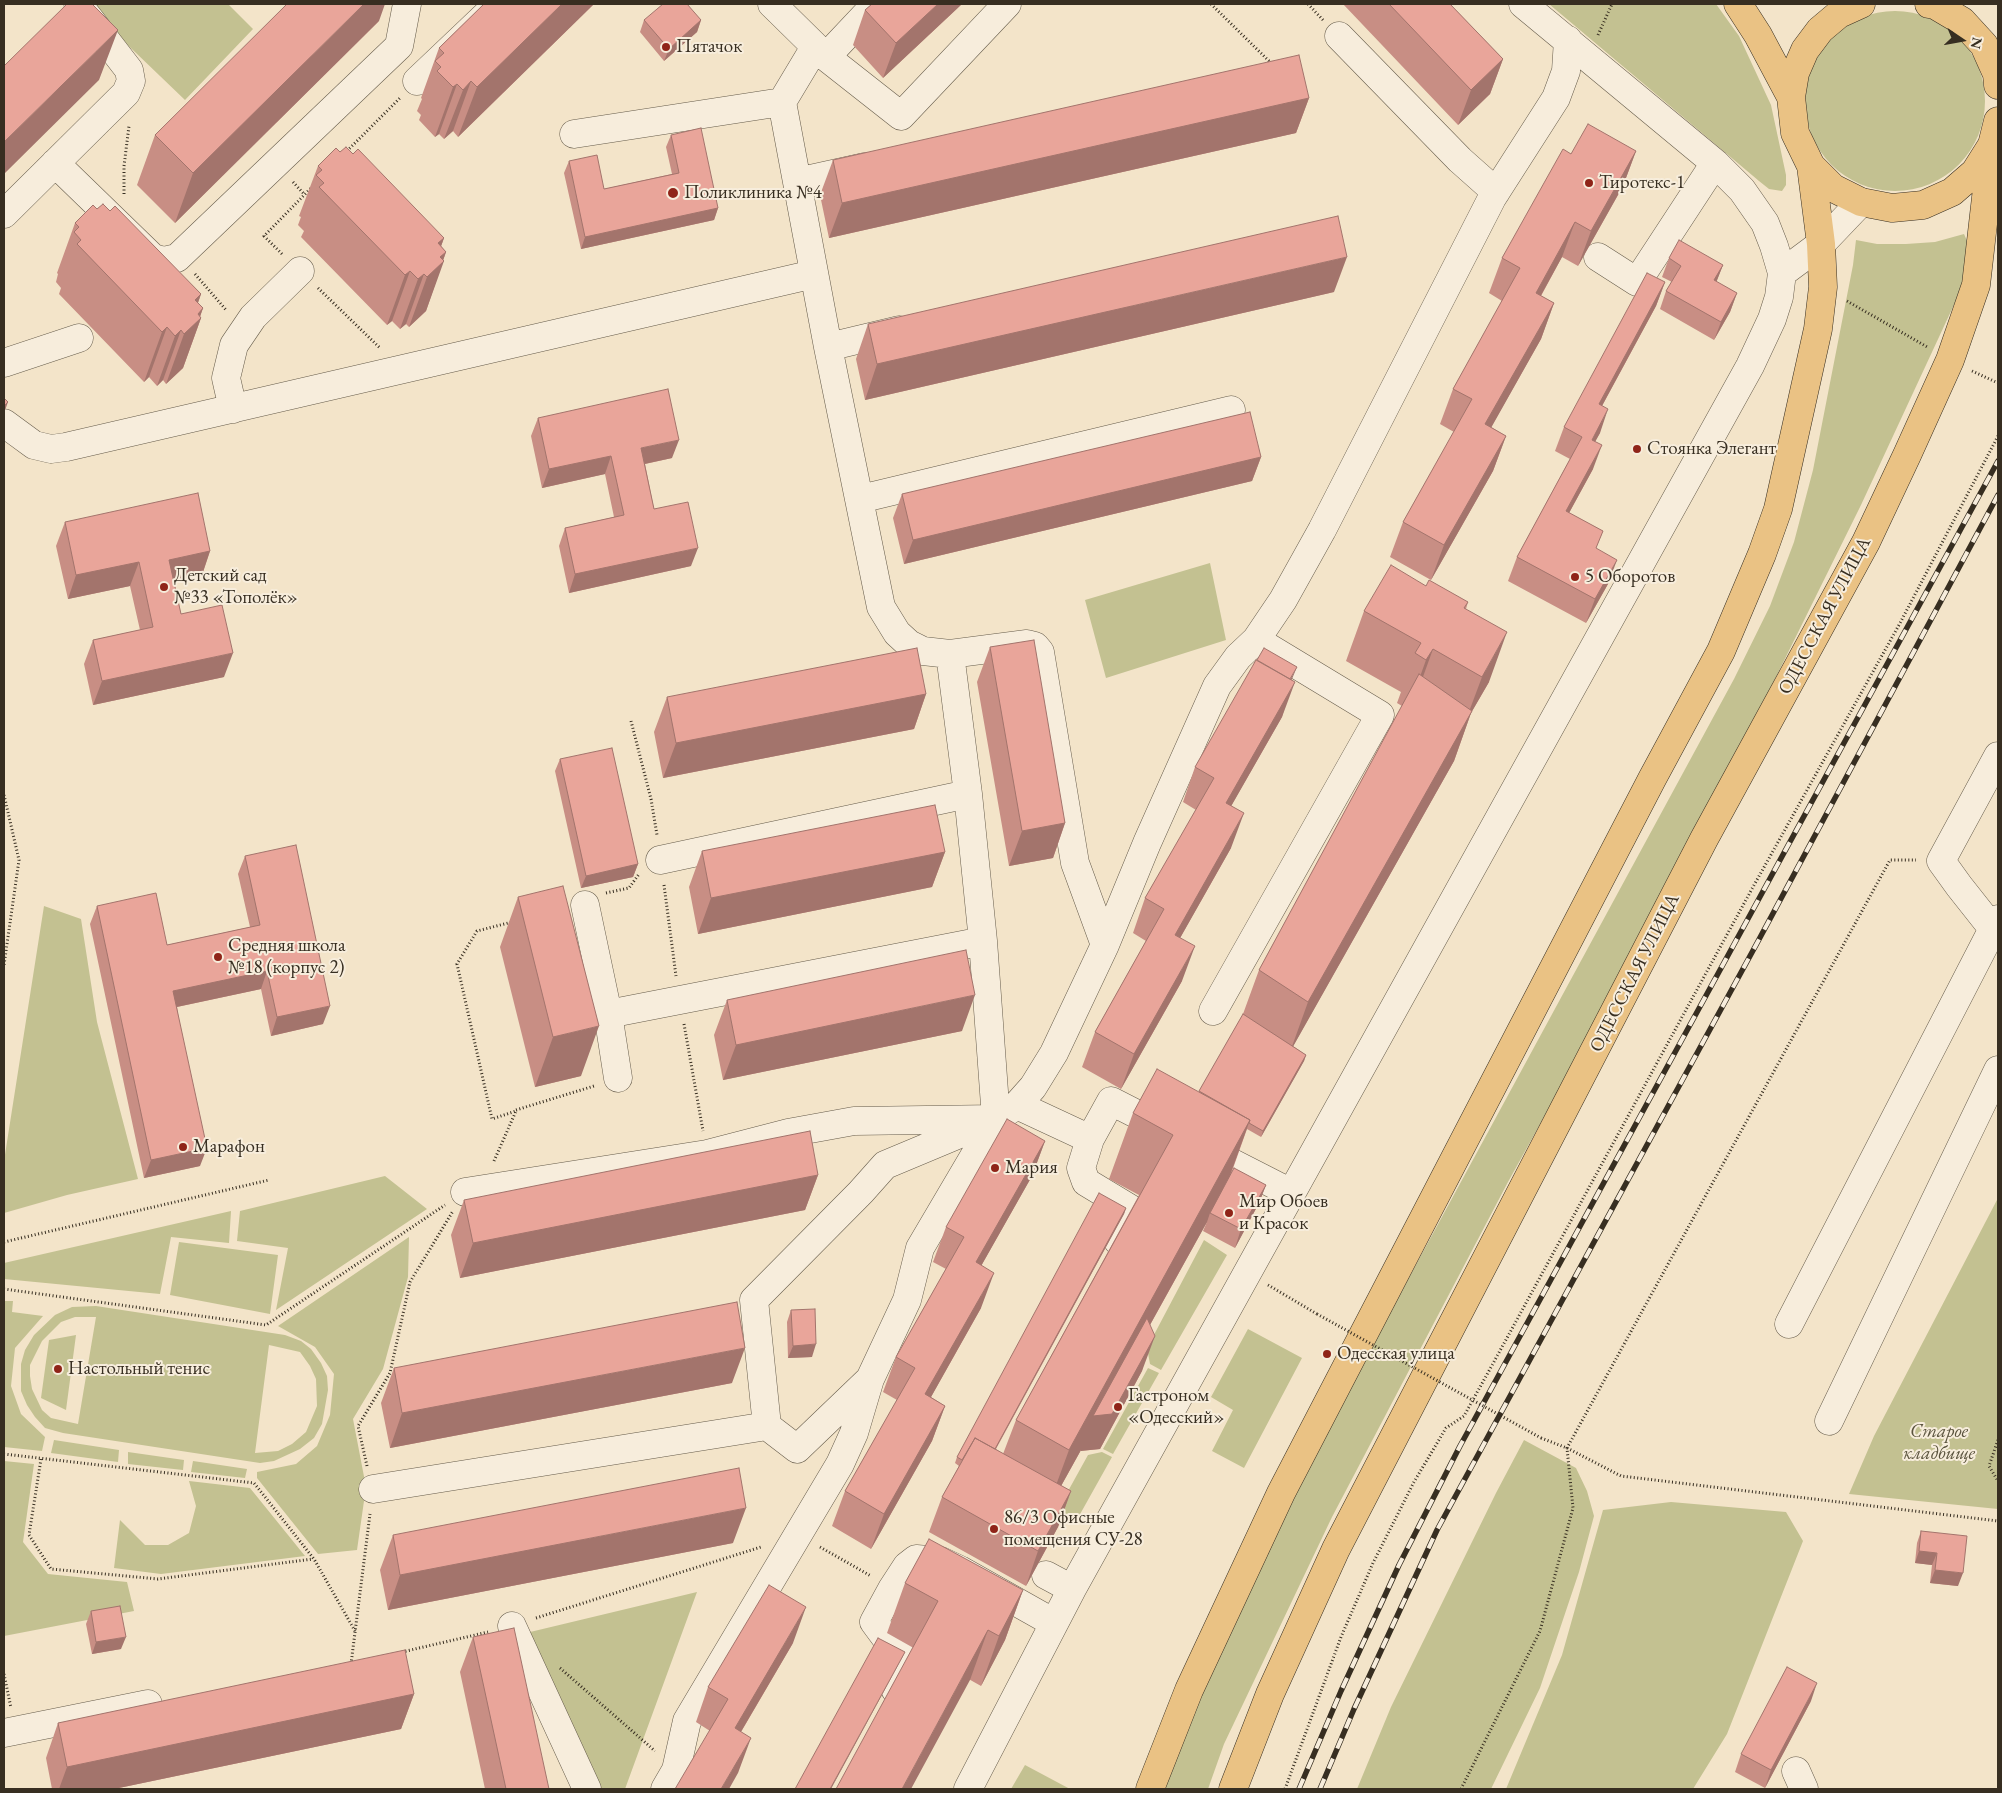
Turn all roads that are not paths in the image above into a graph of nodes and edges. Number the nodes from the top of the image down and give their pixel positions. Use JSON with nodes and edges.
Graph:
{"nodes":[{"id":1,"x":78,"y":4,"type":"edge"},
{"id":2,"x":406,"y":4,"type":"edge"},
{"id":3,"x":498,"y":4,"type":"edge"},
{"id":4,"x":772,"y":4,"type":"edge"},
{"id":5,"x":876,"y":4,"type":"edge"},
{"id":6,"x":1007,"y":4,"type":"edge"},
{"id":7,"x":1523,"y":4,"type":"edge"},
{"id":8,"x":1738,"y":4,"type":"edge"},
{"id":9,"x":1861,"y":4,"type":"edge"},
{"id":10,"x":1929,"y":4,"type":"edge"},
{"id":11,"x":1339,"y":36,"type":"dead end"},
{"id":12,"x":1568,"y":40,"type":"junction"},
{"id":13,"x":820,"y":52,"type":"junction"},
{"id":14,"x":1998,"y":76,"type":"edge"},
{"id":15,"x":417,"y":81,"type":"road end"},
{"id":16,"x":1791,"y":97,"type":"junction"},
{"id":17,"x":782,"y":102,"type":"junction"},
{"id":18,"x":1995,"y":133,"type":"edge"},
{"id":19,"x":574,"y":134,"type":"dead end"},
{"id":20,"x":894,"y":160,"type":"edge"},
{"id":21,"x":56,"y":163,"type":"junction"},
{"id":22,"x":1714,"y":163,"type":"junction"},
{"id":23,"x":1811,"y":166,"type":"junction"},
{"id":24,"x":797,"y":182,"type":"junction"},
{"id":25,"x":1496,"y":192,"type":"junction"},
{"id":26,"x":1861,"y":202,"type":"junction"},
{"id":27,"x":4,"y":214,"type":"edge"},
{"id":28,"x":1821,"y":244,"type":"junction"},
{"id":29,"x":1598,"y":257,"type":"dead end"},
{"id":30,"x":300,"y":271,"type":"road end"},
{"id":31,"x":1782,"y":273,"type":"junction"},
{"id":32,"x":814,"y":274,"type":"junction"},
{"id":33,"x":923,"y":324,"type":"edge"},
{"id":34,"x":80,"y":338,"type":"dead end"},
{"id":35,"x":828,"y":347,"type":"junction"},
{"id":36,"x":4,"y":362,"type":"edge"},
{"id":37,"x":233,"y":409,"type":"junction"},
{"id":38,"x":1231,"y":410,"type":"dead end"},
{"id":39,"x":4,"y":423,"type":"edge"},
{"id":40,"x":860,"y":499,"type":"junction"},
{"id":41,"x":1256,"y":640,"type":"junction"},
{"id":42,"x":950,"y":654,"type":"junction"},
{"id":43,"x":1998,"y":756,"type":"edge"},
{"id":44,"x":968,"y":794,"type":"junction"},
{"id":45,"x":652,"y":863,"type":"road end"},
{"id":46,"x":585,"y":905,"type":"road end"},
{"id":47,"x":1996,"y":926,"type":"edge"},
{"id":48,"x":983,"y":941,"type":"junction"},
{"id":49,"x":1105,"y":945,"type":"junction"},
{"id":50,"x":1214,"y":1011,"type":"dead end"},
{"id":51,"x":608,"y":1014,"type":"junction"},
{"id":52,"x":1998,"y":1070,"type":"edge"},
{"id":53,"x":618,"y":1078,"type":"road end"},
{"id":54,"x":1006,"y":1112,"type":"junction"},
{"id":55,"x":1090,"y":1139,"type":"junction"},
{"id":56,"x":475,"y":1190,"type":"road end"},
{"id":57,"x":1291,"y":1193,"type":"junction"},
{"id":58,"x":1106,"y":1264,"type":"edge"},
{"id":59,"x":754,"y":1300,"type":"junction"},
{"id":60,"x":726,"y":1306,"type":"edge"},
{"id":61,"x":1789,"y":1324,"type":"dead end"},
{"id":62,"x":870,"y":1379,"type":"junction"},
{"id":63,"x":1829,"y":1421,"type":"dead end"},
{"id":64,"x":766,"y":1426,"type":"junction"},
{"id":65,"x":373,"y":1489,"type":"road end"},
{"id":66,"x":1046,"y":1575,"type":"dead end"},
{"id":67,"x":1072,"y":1589,"type":"junction"},
{"id":68,"x":1054,"y":1624,"type":"junction"},
{"id":69,"x":512,"y":1626,"type":"edge"},
{"id":70,"x":168,"y":1700,"type":"edge"},
{"id":71,"x":881,"y":1714,"type":"edge"},
{"id":72,"x":10,"y":1731,"type":"edge"},
{"id":73,"x":587,"y":1789,"type":"edge"},
{"id":74,"x":665,"y":1789,"type":"edge"},
{"id":75,"x":968,"y":1789,"type":"edge"},
{"id":76,"x":1150,"y":1789,"type":"edge"},
{"id":77,"x":1233,"y":1789,"type":"edge"}],
"edges":[{"from":1,"to":21,"type":"street"},
{"from":2,"to":21,"type":"street"},
{"from":3,"to":15,"type":"street"},
{"from":4,"to":13,"type":"street"},
{"from":5,"to":13,"type":"street"},
{"from":6,"to":13,"type":"street"},
{"from":7,"to":12,"type":"street"},
{"from":8,"to":16,"type":"main road"},
{"from":9,"to":16,"type":"main road"},
{"from":10,"to":14,"type":"main road"},
{"from":11,"to":25,"type":"street"},
{"from":12,"to":22,"type":"street"},
{"from":12,"to":25,"type":"street"},
{"from":13,"to":17,"type":"street"},
{"from":16,"to":23,"type":"main road"},
{"from":17,"to":19,"type":"street"},
{"from":17,"to":24,"type":"street"},
{"from":18,"to":26,"type":"main road"},
{"from":18,"to":77,"type":"main road","name":"ОДЕССКАЯ УЛИЦА"},
{"from":20,"to":24,"type":"street"},
{"from":21,"to":27,"type":"street"},
{"from":22,"to":29,"type":"street"},
{"from":22,"to":31,"type":"street"},
{"from":23,"to":26,"type":"main road"},
{"from":23,"to":28,"type":"main road"},
{"from":24,"to":32,"type":"street"},
{"from":25,"to":41,"type":"street"},
{"from":26,"to":28,"type":"street"},
{"from":28,"to":31,"type":"street"},
{"from":28,"to":76,"type":"main road"},
{"from":30,"to":37,"type":"street"},
{"from":31,"to":57,"type":"street"},
{"from":32,"to":35,"type":"street"},
{"from":32,"to":37,"type":"street"},
{"from":33,"to":35,"type":"street"},
{"from":34,"to":36,"type":"street"},
{"from":35,"to":40,"type":"street"},
{"from":37,"to":39,"type":"street"},
{"from":38,"to":40,"type":"street"},
{"from":40,"to":42,"type":"street"},
{"from":41,"to":49,"type":"street"},
{"from":41,"to":50,"type":"street"},
{"from":42,"to":44,"type":"street"},
{"from":42,"to":49,"type":"street"},
{"from":43,"to":47,"type":"street"},
{"from":44,"to":45,"type":"street"},
{"from":44,"to":48,"type":"street"},
{"from":46,"to":51,"type":"street"},
{"from":47,"to":61,"type":"street"},
{"from":48,"to":51,"type":"street"},
{"from":48,"to":54,"type":"street"},
{"from":49,"to":54,"type":"street"},
{"from":51,"to":53,"type":"street"},
{"from":52,"to":63,"type":"street"},
{"from":54,"to":55,"type":"street"},
{"from":54,"to":56,"type":"street"},
{"from":54,"to":59,"type":"street"},
{"from":54,"to":62,"type":"street"},
{"from":55,"to":57,"type":"street"},
{"from":55,"to":58,"type":"street"},
{"from":57,"to":67,"type":"street"},
{"from":59,"to":60,"type":"street"},
{"from":59,"to":64,"type":"street"},
{"from":62,"to":64,"type":"street"},
{"from":62,"to":74,"type":"street"},
{"from":64,"to":65,"type":"street"},
{"from":66,"to":67,"type":"street"},
{"from":67,"to":68,"type":"street"},
{"from":68,"to":71,"type":"street"},
{"from":68,"to":75,"type":"street"},
{"from":69,"to":73,"type":"street"},
{"from":70,"to":72,"type":"street"}]}
